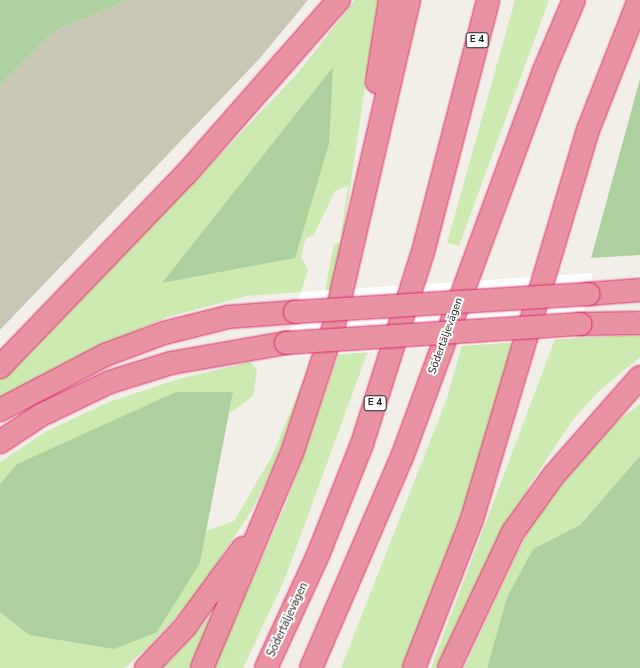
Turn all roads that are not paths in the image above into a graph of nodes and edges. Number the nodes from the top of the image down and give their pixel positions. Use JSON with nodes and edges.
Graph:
{"nodes":[{"id":1,"x":340,"y":0,"type":"edge"},
{"id":2,"x":390,"y":0,"type":"edge"},
{"id":3,"x":409,"y":0,"type":"edge"},
{"id":4,"x":488,"y":0,"type":"edge"},
{"id":5,"x":574,"y":0,"type":"edge"},
{"id":6,"x":639,"y":0,"type":"edge"},
{"id":7,"x":367,"y":179,"type":"junction"},
{"id":8,"x":640,"y":290,"type":"edge"},
{"id":9,"x":588,"y":294,"type":"junction"},
{"id":10,"x":640,"y":295,"type":"edge"},
{"id":11,"x":640,"y":323,"type":"edge"},
{"id":12,"x":0,"y":367,"type":"edge"},
{"id":13,"x":640,"y":377,"type":"edge"},
{"id":14,"x":0,"y":410,"type":"edge"},
{"id":15,"x":0,"y":442,"type":"edge"},
{"id":16,"x":263,"y":520,"type":"junction"},
{"id":17,"x":146,"y":668,"type":"edge"},
{"id":18,"x":202,"y":668,"type":"edge"},
{"id":19,"x":266,"y":668,"type":"edge"},
{"id":20,"x":311,"y":668,"type":"edge"},
{"id":21,"x":414,"y":668,"type":"edge"},
{"id":22,"x":449,"y":668,"type":"edge"}],
"edges":[{"from":1,"to":12,"type":"highway"},
{"from":2,"to":7,"type":"highway"},
{"from":3,"to":7,"type":"highway"},
{"from":4,"to":19,"type":"highway","name":"Södertäljevägen","number":"E 4"},
{"from":5,"to":20,"type":"highway","name":"Södertäljevägen"},
{"from":6,"to":21,"type":"highway"},
{"from":7,"to":16,"type":"highway"},
{"from":8,"to":9,"type":"highway"},
{"from":9,"to":10,"type":"highway"},
{"from":9,"to":14,"type":"highway","bridge":true},
{"from":11,"to":15,"type":"highway","bridge":true},
{"from":13,"to":22,"type":"highway"},
{"from":16,"to":17,"type":"highway"},
{"from":16,"to":18,"type":"highway"}]}
